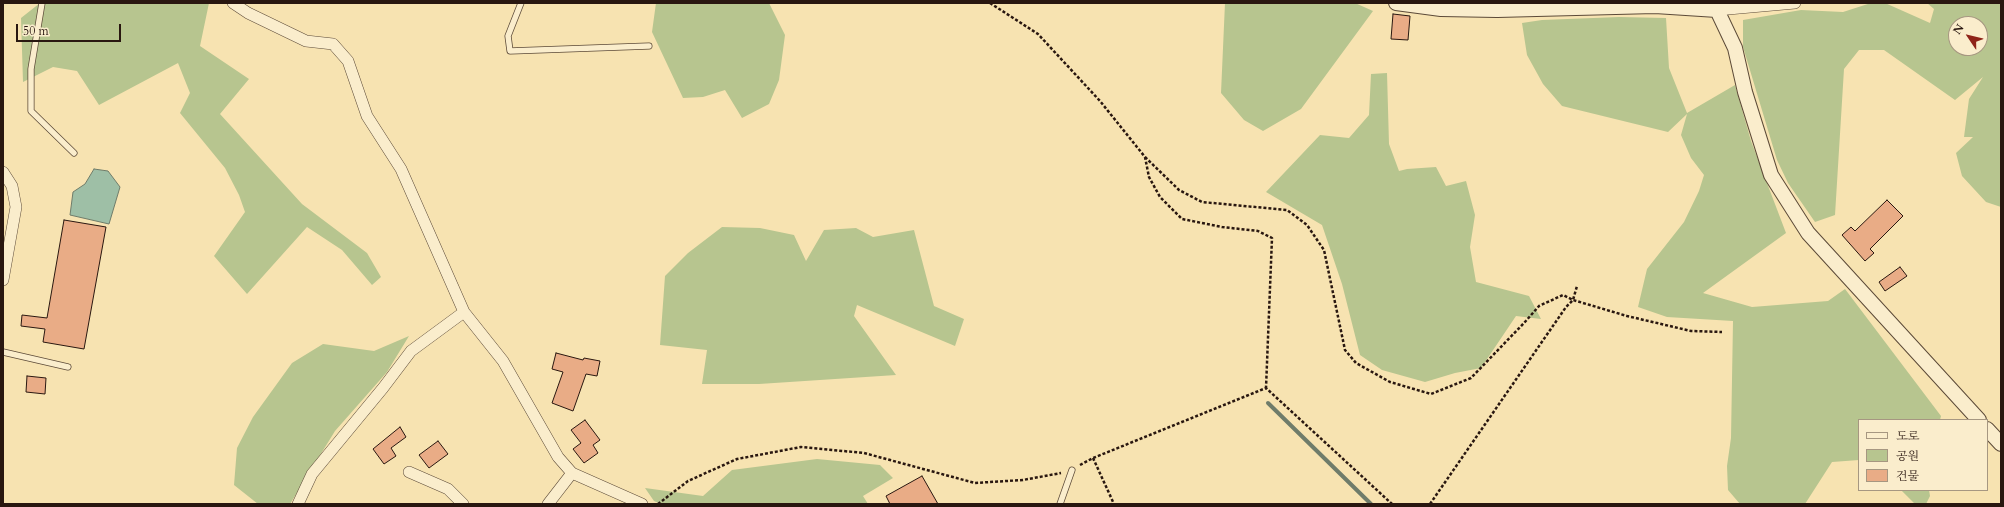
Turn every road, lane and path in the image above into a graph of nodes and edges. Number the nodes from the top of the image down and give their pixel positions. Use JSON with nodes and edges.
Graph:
{"nodes":[{"id":1,"x":42,"y":3,"type":"edge"},
{"id":2,"x":233,"y":3,"type":"edge"},
{"id":3,"x":521,"y":3,"type":"edge"},
{"id":4,"x":990,"y":3,"type":"edge"},
{"id":5,"x":1396,"y":3,"type":"edge"},
{"id":6,"x":1795,"y":3,"type":"edge"},
{"id":7,"x":1718,"y":6,"type":"edge"},
{"id":8,"x":649,"y":46,"type":"dead end"},
{"id":9,"x":74,"y":153,"type":"dead end"},
{"id":10,"x":1145,"y":157,"type":"junction"},
{"id":11,"x":3,"y":172,"type":"edge"},
{"id":12,"x":3,"y":280,"type":"edge"},
{"id":13,"x":1577,"y":286,"type":"dead end"},
{"id":14,"x":1573,"y":300,"type":"junction"},
{"id":15,"x":464,"y":312,"type":"junction"},
{"id":16,"x":1722,"y":332,"type":"dead end"},
{"id":17,"x":3,"y":352,"type":"edge"},
{"id":18,"x":68,"y":367,"type":"dead end"},
{"id":19,"x":1266,"y":388,"type":"junction"},
{"id":20,"x":1978,"y":419,"type":"edge"},
{"id":21,"x":1988,"y":430,"type":"edge"},
{"id":22,"x":2001,"y":444,"type":"edge"},
{"id":23,"x":1093,"y":458,"type":"junction"},
{"id":24,"x":1072,"y":470,"type":"junction"},
{"id":25,"x":410,"y":472,"type":"dead end"},
{"id":26,"x":572,"y":473,"type":"junction"},
{"id":27,"x":298,"y":504,"type":"edge"},
{"id":28,"x":463,"y":504,"type":"edge"},
{"id":29,"x":548,"y":504,"type":"edge"},
{"id":30,"x":642,"y":504,"type":"edge"},
{"id":31,"x":658,"y":504,"type":"edge"},
{"id":32,"x":1060,"y":504,"type":"edge"},
{"id":33,"x":1114,"y":504,"type":"edge"},
{"id":34,"x":1392,"y":504,"type":"edge"},
{"id":35,"x":1430,"y":504,"type":"edge"}],
"edges":[{"from":1,"to":9,"type":"lane"},
{"from":2,"to":15,"type":"street"},
{"from":3,"to":8,"type":"lane"},
{"from":4,"to":10,"type":"path"},
{"from":5,"to":7,"type":"street"},
{"from":6,"to":7,"type":"street"},
{"from":7,"to":20,"type":"street"},
{"from":10,"to":14,"type":"path"},
{"from":10,"to":19,"type":"path"},
{"from":11,"to":12,"type":"street"},
{"from":13,"to":14,"type":"path"},
{"from":14,"to":16,"type":"path"},
{"from":14,"to":35,"type":"path"},
{"from":15,"to":26,"type":"street"},
{"from":15,"to":27,"type":"street"},
{"from":17,"to":18,"type":"lane"},
{"from":19,"to":23,"type":"path"},
{"from":19,"to":34,"type":"path"},
{"from":21,"to":22,"type":"street"},
{"from":23,"to":24,"type":"path"},
{"from":23,"to":33,"type":"path"},
{"from":24,"to":31,"type":"path"},
{"from":24,"to":32,"type":"lane"},
{"from":25,"to":28,"type":"street"},
{"from":26,"to":29,"type":"street"},
{"from":26,"to":30,"type":"street"}]}
